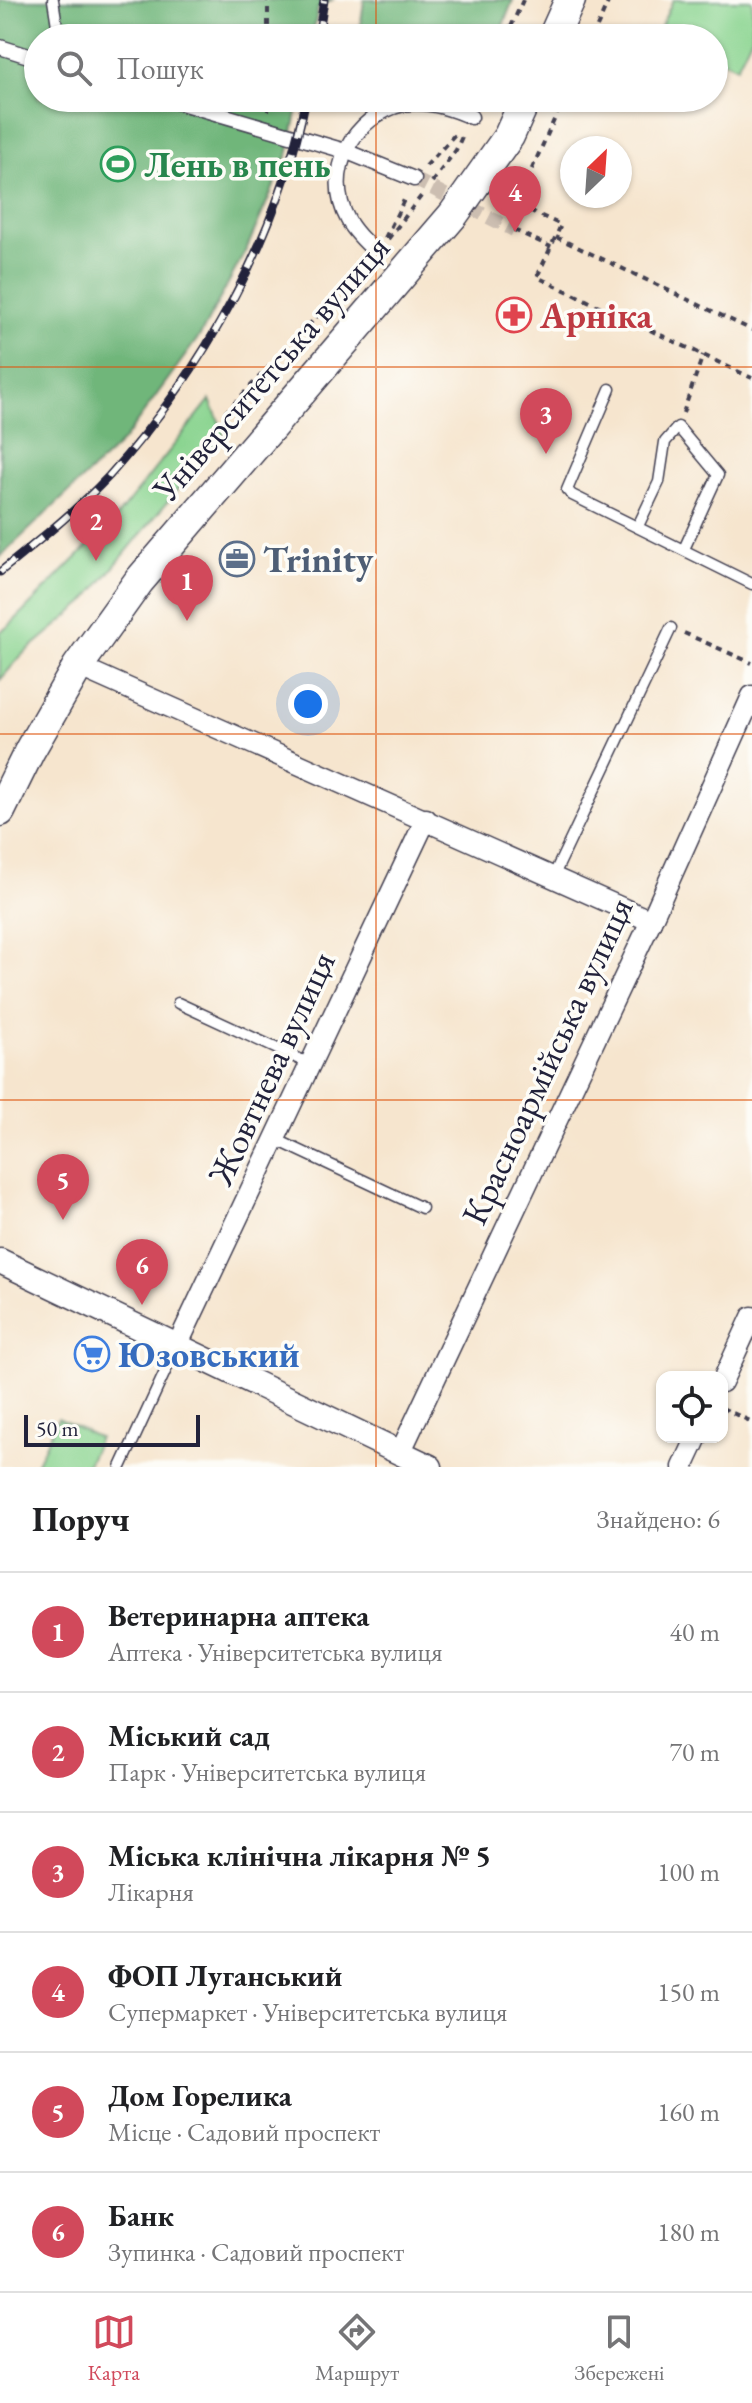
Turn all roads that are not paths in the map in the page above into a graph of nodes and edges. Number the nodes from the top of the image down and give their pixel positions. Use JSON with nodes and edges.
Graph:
{"nodes":[{"id":1,"x":53,"y":0,"type":"edge"},
{"id":2,"x":570,"y":0,"type":"edge"},
{"id":3,"x":57,"y":24,"type":"edge"},
{"id":4,"x":559,"y":24,"type":"edge"},
{"id":5,"x":0,"y":47,"type":"edge"},
{"id":6,"x":24,"y":55,"type":"edge"},
{"id":7,"x":212,"y":112,"type":"edge"},
{"id":8,"x":382,"y":112,"type":"edge"},
{"id":9,"x":460,"y":112,"type":"edge"},
{"id":10,"x":520,"y":112,"type":"edge"},
{"id":11,"x":471,"y":117,"type":"dead end"},
{"id":12,"x":345,"y":151,"type":"junction"},
{"id":13,"x":414,"y":179,"type":"tunnel mouth"},
{"id":14,"x":377,"y":253,"type":"dead end"},
{"id":15,"x":610,"y":389,"type":"dead end"},
{"id":16,"x":638,"y":526,"type":"junction"},
{"id":17,"x":684,"y":549,"type":"junction"},
{"id":18,"x":752,"y":584,"type":"edge"},
{"id":19,"x":671,"y":628,"type":"road end"},
{"id":20,"x":78,"y":666,"type":"junction"},
{"id":21,"x":752,"y":696,"type":"edge"},
{"id":22,"x":0,"y":811,"type":"edge"},
{"id":23,"x":426,"y":819,"type":"junction"},
{"id":24,"x":553,"y":877,"type":"junction"},
{"id":25,"x":651,"y":921,"type":"junction"},
{"id":26,"x":178,"y":1003,"type":"dead end"},
{"id":27,"x":310,"y":1064,"type":"junction"},
{"id":28,"x":275,"y":1139,"type":"junction"},
{"id":29,"x":422,"y":1208,"type":"dead end"},
{"id":30,"x":0,"y":1261,"type":"edge"},
{"id":31,"x":752,"y":1317,"type":"edge"},
{"id":32,"x":177,"y":1346,"type":"junction"},
{"id":33,"x":727,"y":1371,"type":"edge"},
{"id":34,"x":694,"y":1443,"type":"edge"},
{"id":35,"x":398,"y":1458,"type":"junction"},
{"id":36,"x":121,"y":1467,"type":"edge"},
{"id":37,"x":430,"y":1467,"type":"edge"},
{"id":38,"x":683,"y":1467,"type":"edge"}],
"edges":[{"from":1,"to":3,"type":"lane"},
{"from":2,"to":4,"type":"main road"},
{"from":5,"to":6,"type":"street"},
{"from":7,"to":12,"type":"street"},
{"from":8,"to":12,"type":"street"},
{"from":9,"to":11,"type":"street"},
{"from":10,"to":20,"type":"main road","name":"Університетська вулиця"},
{"from":12,"to":13,"type":"street"},
{"from":12,"to":14,"type":"street"},
{"from":15,"to":16,"type":"lane"},
{"from":16,"to":17,"type":"lane"},
{"from":16,"to":17,"type":"lane"},
{"from":17,"to":18,"type":"lane"},
{"from":19,"to":24,"type":"lane"},
{"from":20,"to":22,"type":"main road","name":"Університетська вулиця"},
{"from":20,"to":23,"type":"street"},
{"from":21,"to":25,"type":"street","name":"Красноармійська вулиця"},
{"from":23,"to":24,"type":"street"},
{"from":23,"to":27,"type":"street","name":"Жовтнева вулиця"},
{"from":24,"to":25,"type":"street"},
{"from":25,"to":35,"type":"street","name":"Красноармійська вулиця"},
{"from":26,"to":27,"type":"lane"},
{"from":27,"to":28,"type":"street","name":"Жовтнева вулиця"},
{"from":28,"to":29,"type":"lane"},
{"from":28,"to":32,"type":"street","name":"Жовтнева вулиця"},
{"from":30,"to":32,"type":"street"},
{"from":31,"to":33,"type":"street"},
{"from":32,"to":35,"type":"street"},
{"from":32,"to":36,"type":"lane"},
{"from":34,"to":38,"type":"street"},
{"from":35,"to":37,"type":"street"}]}
